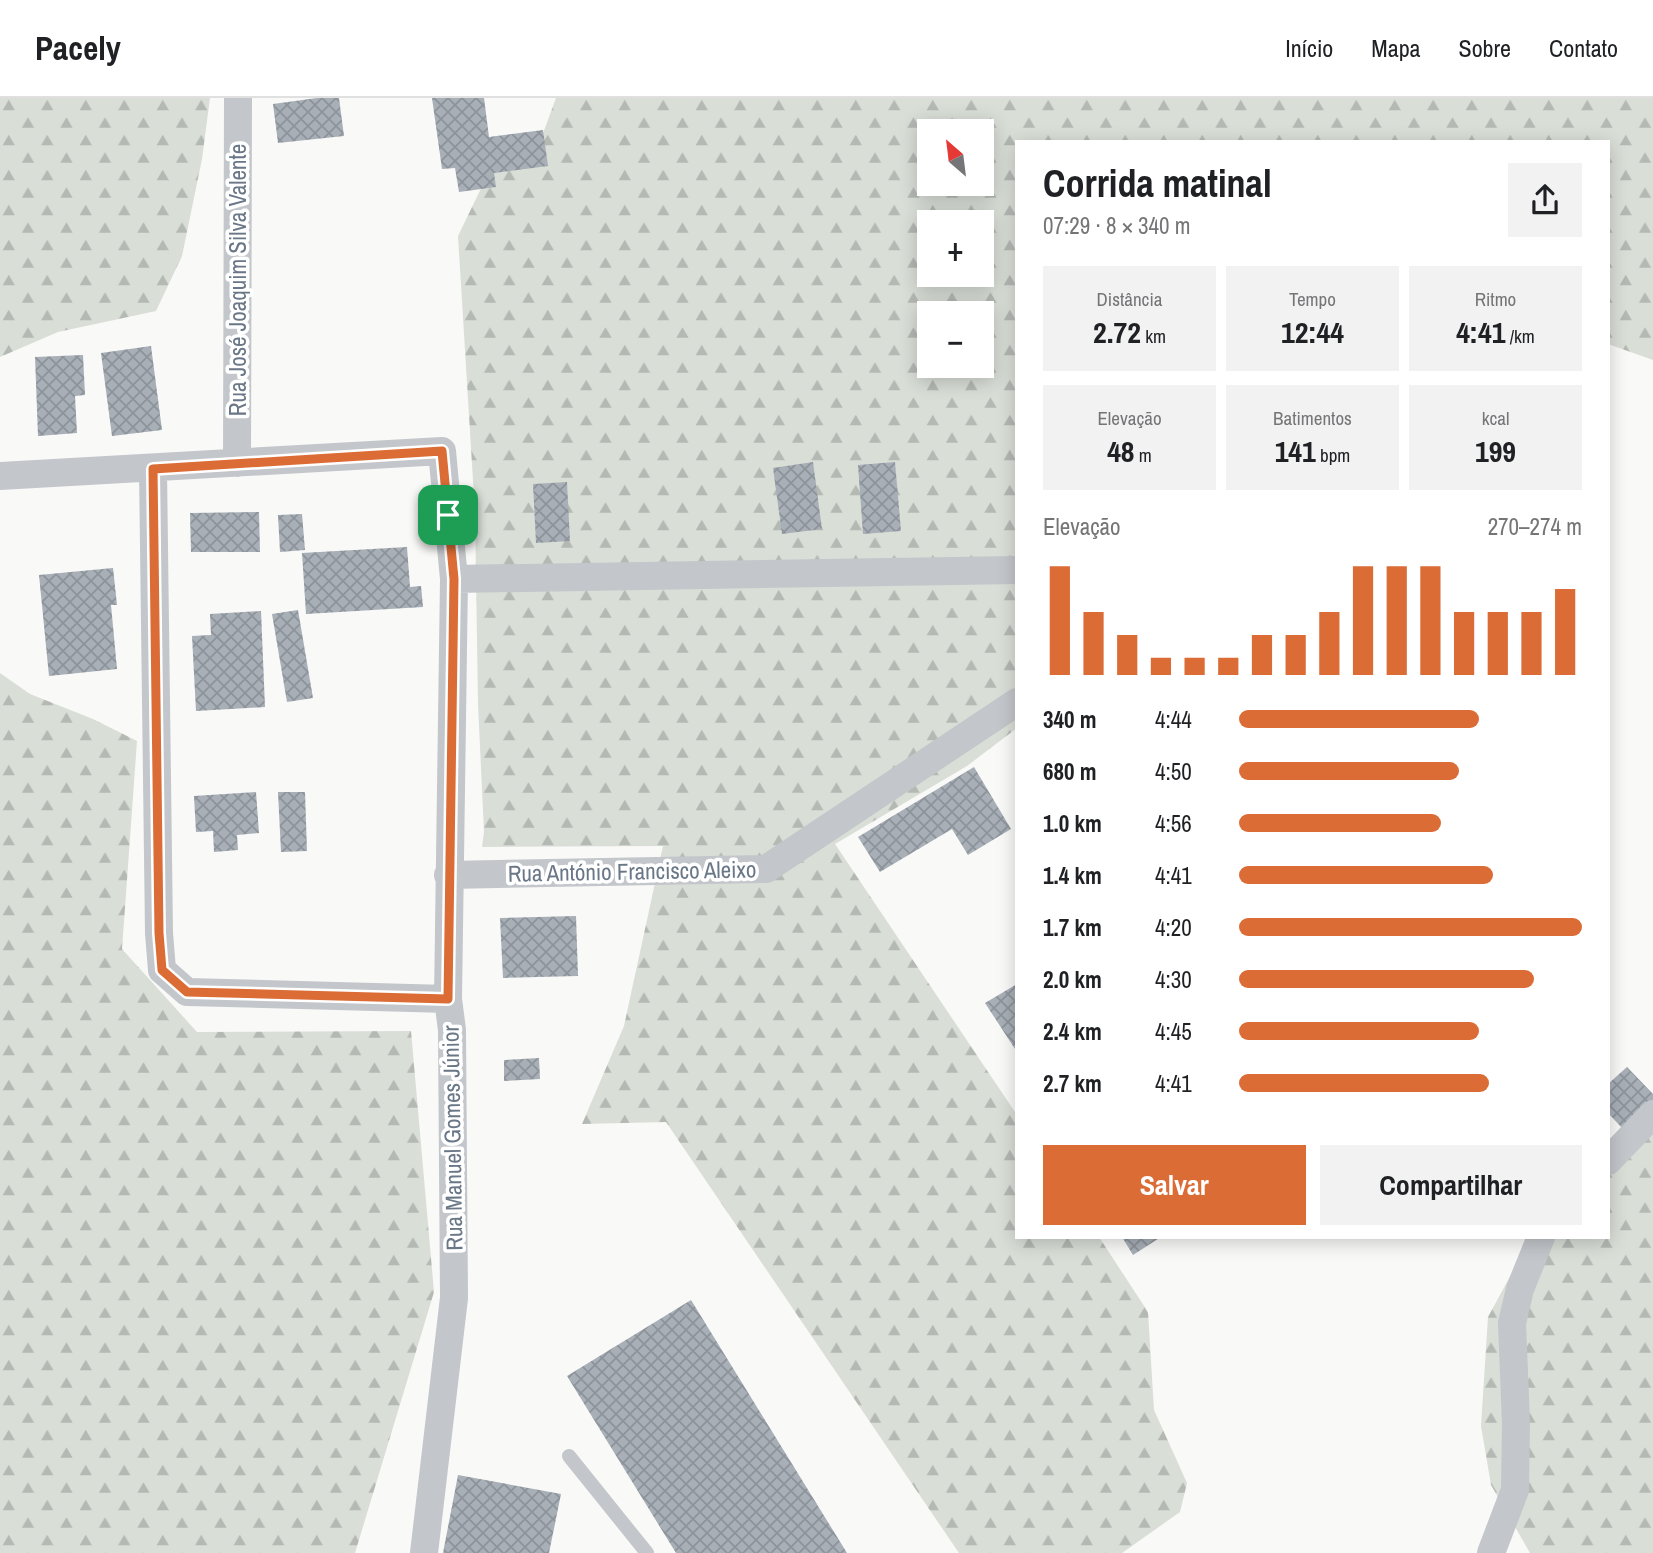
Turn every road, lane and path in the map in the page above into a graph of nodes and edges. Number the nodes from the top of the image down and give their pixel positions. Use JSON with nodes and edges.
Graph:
{"nodes":[{"id":1,"x":238,"y":98,"type":"edge"},
{"id":2,"x":237,"y":463,"type":"junction"},
{"id":3,"x":153,"y":469,"type":"junction"},
{"id":4,"x":0,"y":476,"type":"edge"},
{"id":5,"x":1015,"y":570,"type":"edge"},
{"id":6,"x":454,"y":579,"type":"junction"},
{"id":7,"x":1015,"y":703,"type":"edge"},
{"id":8,"x":448,"y":875,"type":"junction"},
{"id":9,"x":448,"y":999,"type":"junction"},
{"id":10,"x":1653,"y":1114,"type":"edge"},
{"id":11,"x":1610,"y":1159,"type":"edge"},
{"id":12,"x":1540,"y":1239,"type":"edge"},
{"id":13,"x":569,"y":1456,"type":"dead end"},
{"id":14,"x":424,"y":1553,"type":"edge"},
{"id":15,"x":647,"y":1553,"type":"edge"},
{"id":16,"x":1491,"y":1553,"type":"edge"}],
"edges":[{"from":1,"to":2,"type":"street","name":"Rua José Joaquim Silva Valente"},
{"from":2,"to":3,"type":"street","name":"Rua Manuel Gomes Júnior"},
{"from":2,"to":6,"type":"street","name":"Rua Manuel Gomes Júnior"},
{"from":3,"to":4,"type":"street","name":"Rua Manuel Gomes Júnior"},
{"from":3,"to":9,"type":"street"},
{"from":5,"to":6,"type":"street"},
{"from":6,"to":8,"type":"street","name":"Rua Manuel Gomes Júnior"},
{"from":7,"to":8,"type":"street","name":"Rua António Francisco Aleixo"},
{"from":8,"to":9,"type":"street","name":"Rua Manuel Gomes Júnior"},
{"from":9,"to":14,"type":"street","name":"Rua Manuel Gomes Júnior"},
{"from":10,"to":11,"type":"street"},
{"from":12,"to":16,"type":"street"},
{"from":13,"to":15,"type":"lane"}]}
